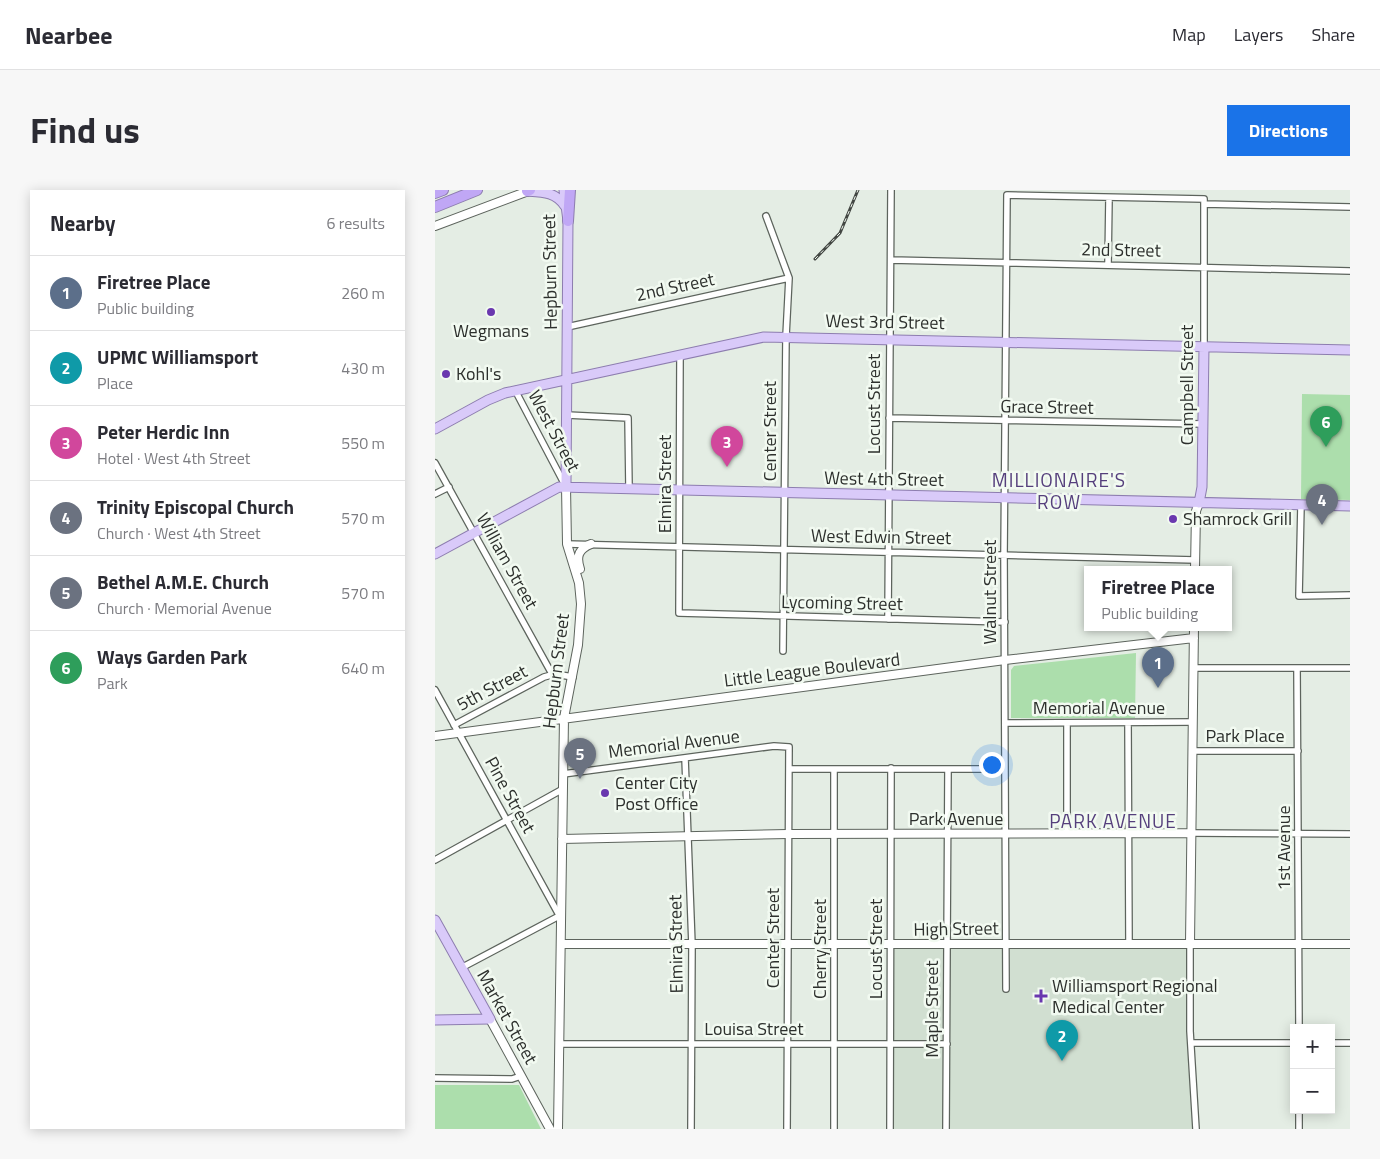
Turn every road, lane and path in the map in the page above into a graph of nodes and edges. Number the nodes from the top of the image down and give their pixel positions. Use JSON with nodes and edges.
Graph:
{"nodes":[{"id":1,"x":443,"y":190,"type":"edge"},
{"id":2,"x":477,"y":190,"type":"edge"},
{"id":3,"x":530,"y":190,"type":"edge"},
{"id":4,"x":564,"y":190,"type":"edge"},
{"id":5,"x":570,"y":190,"type":"edge"},
{"id":6,"x":891,"y":190,"type":"edge"},
{"id":7,"x":435,"y":193,"type":"edge"},
{"id":8,"x":1109,"y":198,"type":"junction"},
{"id":9,"x":1204,"y":202,"type":"junction"},
{"id":10,"x":565,"y":206,"type":"junction"},
{"id":11,"x":435,"y":207,"type":"edge"},
{"id":12,"x":1350,"y":207,"type":"edge"},
{"id":13,"x":765,"y":216,"type":"dead end"},
{"id":14,"x":568,"y":221,"type":"junction"},
{"id":15,"x":435,"y":226,"type":"edge"},
{"id":16,"x":891,"y":260,"type":"junction"},
{"id":17,"x":1007,"y":262,"type":"junction"},
{"id":18,"x":1108,"y":265,"type":"junction"},
{"id":19,"x":1205,"y":267,"type":"junction"},
{"id":20,"x":1350,"y":271,"type":"edge"},
{"id":21,"x":789,"y":278,"type":"junction"},
{"id":22,"x":567,"y":326,"type":"junction"},
{"id":23,"x":786,"y":336,"type":"junction"},
{"id":24,"x":889,"y":339,"type":"junction"},
{"id":25,"x":1005,"y":342,"type":"junction"},
{"id":26,"x":1204,"y":347,"type":"junction"},
{"id":27,"x":1350,"y":350,"type":"edge"},
{"id":28,"x":681,"y":355,"type":"junction"},
{"id":29,"x":567,"y":379,"type":"junction"},
{"id":30,"x":515,"y":390,"type":"junction"},
{"id":31,"x":567,"y":415,"type":"junction"},
{"id":32,"x":889,"y":418,"type":"junction"},
{"id":33,"x":1006,"y":421,"type":"junction"},
{"id":34,"x":1204,"y":424,"type":"junction"},
{"id":35,"x":435,"y":429,"type":"edge"},
{"id":36,"x":435,"y":463,"type":"edge"},
{"id":37,"x":566,"y":486,"type":"junction"},
{"id":38,"x":449,"y":487,"type":"junction"},
{"id":39,"x":629,"y":488,"type":"junction"},
{"id":40,"x":680,"y":490,"type":"junction"},
{"id":41,"x":785,"y":493,"type":"junction"},
{"id":42,"x":435,"y":494,"type":"edge"},
{"id":43,"x":889,"y":495,"type":"junction"},
{"id":44,"x":1005,"y":498,"type":"junction"},
{"id":45,"x":1199,"y":502,"type":"junction"},
{"id":46,"x":1301,"y":505,"type":"junction"},
{"id":47,"x":1350,"y":506,"type":"edge"},
{"id":48,"x":473,"y":532,"type":"junction"},
{"id":49,"x":567,"y":544,"type":"junction"},
{"id":50,"x":591,"y":544,"type":"junction"},
{"id":51,"x":680,"y":547,"type":"junction"},
{"id":52,"x":784,"y":550,"type":"junction"},
{"id":53,"x":888,"y":552,"type":"junction"},
{"id":54,"x":435,"y":554,"type":"edge"},
{"id":55,"x":1004,"y":555,"type":"junction"},
{"id":56,"x":1195,"y":560,"type":"junction"},
{"id":57,"x":1195,"y":566,"type":"edge"},
{"id":58,"x":579,"y":583,"type":"junction"},
{"id":59,"x":1350,"y":594,"type":"edge"},
{"id":60,"x":679,"y":613,"type":"joint"},
{"id":61,"x":784,"y":616,"type":"junction"},
{"id":62,"x":888,"y":619,"type":"junction"},
{"id":63,"x":1005,"y":622,"type":"junction"},
{"id":64,"x":1194,"y":631,"type":"edge"},
{"id":65,"x":1194,"y":638,"type":"junction"},
{"id":66,"x":783,"y":651,"type":"dead end"},
{"id":67,"x":1005,"y":660,"type":"junction"},
{"id":68,"x":1193,"y":668,"type":"junction"},
{"id":69,"x":1297,"y":668,"type":"junction"},
{"id":70,"x":1350,"y":668,"type":"edge"},
{"id":71,"x":552,"y":674,"type":"junction"},
{"id":72,"x":573,"y":677,"type":"junction"},
{"id":73,"x":435,"y":690,"type":"edge"},
{"id":74,"x":564,"y":718,"type":"junction"},
{"id":75,"x":1192,"y":722,"type":"junction"},
{"id":76,"x":1005,"y":723,"type":"junction"},
{"id":77,"x":1067,"y":723,"type":"junction"},
{"id":78,"x":1128,"y":723,"type":"junction"},
{"id":79,"x":454,"y":725,"type":"junction"},
{"id":80,"x":459,"y":733,"type":"junction"},
{"id":81,"x":435,"y":736,"type":"edge"},
{"id":82,"x":789,"y":747,"type":"joint"},
{"id":83,"x":1192,"y":751,"type":"junction"},
{"id":84,"x":1298,"y":751,"type":"junction"},
{"id":85,"x":685,"y":758,"type":"junction"},
{"id":86,"x":789,"y":768,"type":"junction"},
{"id":87,"x":891,"y":768,"type":"junction"},
{"id":88,"x":834,"y":769,"type":"junction"},
{"id":89,"x":948,"y":769,"type":"junction"},
{"id":90,"x":1005,"y":769,"type":"junction"},
{"id":91,"x":563,"y":774,"type":"junction"},
{"id":92,"x":563,"y":789,"type":"junction"},
{"id":93,"x":507,"y":820,"type":"junction"},
{"id":94,"x":1191,"y":833,"type":"junction"},
{"id":95,"x":789,"y":834,"type":"junction"},
{"id":96,"x":835,"y":834,"type":"junction"},
{"id":97,"x":891,"y":834,"type":"junction"},
{"id":98,"x":948,"y":834,"type":"junction"},
{"id":99,"x":1005,"y":834,"type":"junction"},
{"id":100,"x":1067,"y":834,"type":"junction"},
{"id":101,"x":1128,"y":834,"type":"junction"},
{"id":102,"x":1299,"y":834,"type":"junction"},
{"id":103,"x":1350,"y":834,"type":"edge"},
{"id":104,"x":688,"y":837,"type":"junction"},
{"id":105,"x":562,"y":839,"type":"junction"},
{"id":106,"x":435,"y":860,"type":"edge"},
{"id":107,"x":560,"y":915,"type":"junction"},
{"id":108,"x":435,"y":920,"type":"edge"},
{"id":109,"x":1005,"y":943,"type":"junction"},
{"id":110,"x":1129,"y":943,"type":"junction"},
{"id":111,"x":1190,"y":943,"type":"junction"},
{"id":112,"x":562,"y":944,"type":"junction"},
{"id":113,"x":788,"y":944,"type":"junction"},
{"id":114,"x":835,"y":944,"type":"junction"},
{"id":115,"x":891,"y":944,"type":"junction"},
{"id":116,"x":947,"y":944,"type":"junction"},
{"id":117,"x":1299,"y":944,"type":"junction"},
{"id":118,"x":1350,"y":944,"type":"edge"},
{"id":119,"x":692,"y":945,"type":"junction"},
{"id":120,"x":461,"y":968,"type":"junction"},
{"id":121,"x":1006,"y":989,"type":"dead end"},
{"id":122,"x":490,"y":1019,"type":"junction"},
{"id":123,"x":435,"y":1020,"type":"edge"},
{"id":124,"x":1299,"y":1024,"type":"edge"},
{"id":125,"x":788,"y":1043,"type":"junction"},
{"id":126,"x":1191,"y":1043,"type":"junction"},
{"id":127,"x":1290,"y":1043,"type":"edge"},
{"id":128,"x":1335,"y":1043,"type":"edge"},
{"id":129,"x":1350,"y":1043,"type":"edge"},
{"id":130,"x":561,"y":1044,"type":"junction"},
{"id":131,"x":692,"y":1044,"type":"junction"},
{"id":132,"x":834,"y":1044,"type":"junction"},
{"id":133,"x":891,"y":1044,"type":"junction"},
{"id":134,"x":947,"y":1044,"type":"junction"},
{"id":135,"x":521,"y":1076,"type":"junction"},
{"id":136,"x":435,"y":1078,"type":"edge"},
{"id":137,"x":1299,"y":1114,"type":"edge"},
{"id":138,"x":550,"y":1129,"type":"edge"},
{"id":139,"x":558,"y":1129,"type":"edge"},
{"id":140,"x":691,"y":1129,"type":"edge"},
{"id":141,"x":787,"y":1129,"type":"edge"},
{"id":142,"x":835,"y":1129,"type":"edge"},
{"id":143,"x":890,"y":1129,"type":"edge"},
{"id":144,"x":946,"y":1129,"type":"edge"},
{"id":145,"x":1196,"y":1129,"type":"edge"},
{"id":146,"x":1299,"y":1129,"type":"edge"}],
"edges":[{"from":1,"to":7,"type":"highway"},
{"from":2,"to":11,"type":"highway"},
{"from":3,"to":10,"type":"main road"},
{"from":3,"to":15,"type":"street"},
{"from":4,"to":10,"type":"main road","name":"Hepburn Street"},
{"from":5,"to":14,"type":"highway"},
{"from":6,"to":16,"type":"street","name":"Locust Street"},
{"from":8,"to":9,"type":"street"},
{"from":8,"to":17,"type":"street","name":"Walnut Street"},
{"from":8,"to":18,"type":"street"},
{"from":9,"to":12,"type":"street"},
{"from":9,"to":19,"type":"street","name":"Campbell Street"},
{"from":10,"to":14,"type":"main road","name":"Hepburn Street"},
{"from":13,"to":21,"type":"street","name":"Center Street"},
{"from":14,"to":22,"type":"main road","name":"Hepburn Street"},
{"from":16,"to":17,"type":"street","name":"2nd Street"},
{"from":16,"to":24,"type":"street","name":"Locust Street"},
{"from":17,"to":18,"type":"street","name":"2nd Street"},
{"from":17,"to":25,"type":"street","name":"Walnut Street"},
{"from":18,"to":19,"type":"street","name":"2nd Street"},
{"from":19,"to":20,"type":"street","name":"2nd Street"},
{"from":19,"to":26,"type":"street","name":"Campbell Street"},
{"from":21,"to":22,"type":"street","name":"2nd Street"},
{"from":21,"to":23,"type":"street","name":"Center Street"},
{"from":22,"to":29,"type":"main road","name":"Hepburn Street"},
{"from":23,"to":24,"type":"main road","name":"West 3rd Street"},
{"from":23,"to":28,"type":"main road","name":"West 3rd Street"},
{"from":23,"to":41,"type":"street","name":"Center Street"},
{"from":24,"to":25,"type":"main road","name":"West 3rd Street"},
{"from":24,"to":32,"type":"street","name":"Locust Street"},
{"from":25,"to":26,"type":"main road","name":"West 3rd Street"},
{"from":25,"to":33,"type":"street","name":"Walnut Street"},
{"from":26,"to":27,"type":"main road","name":"West 3rd Street"},
{"from":26,"to":34,"type":"main road","name":"Campbell Street"},
{"from":28,"to":29,"type":"main road","name":"West 3rd Street"},
{"from":28,"to":40,"type":"street","name":"Elmira Street"},
{"from":29,"to":30,"type":"main road","name":"West 3rd Street"},
{"from":29,"to":31,"type":"main road","name":"Hepburn Street"},
{"from":30,"to":35,"type":"main road","name":"West 3rd Street"},
{"from":30,"to":37,"type":"street","name":"West Street"},
{"from":31,"to":37,"type":"main road","name":"Hepburn Street"},
{"from":31,"to":39,"type":"street"},
{"from":32,"to":33,"type":"street","name":"Grace Street"},
{"from":32,"to":43,"type":"street","name":"Locust Street"},
{"from":33,"to":34,"type":"street","name":"Grace Street"},
{"from":33,"to":44,"type":"street","name":"Walnut Street"},
{"from":34,"to":45,"type":"main road","name":"Campbell Street"},
{"from":36,"to":38,"type":"street","name":"William Street"},
{"from":37,"to":39,"type":"main road","name":"West 4th Street"},
{"from":37,"to":48,"type":"main road","name":"West 4th Street"},
{"from":37,"to":49,"type":"street","name":"Hepburn Street"},
{"from":38,"to":42,"type":"street"},
{"from":38,"to":48,"type":"street","name":"William Street"},
{"from":39,"to":40,"type":"main road","name":"West 4th Street"},
{"from":40,"to":41,"type":"main road","name":"West 4th Street"},
{"from":40,"to":51,"type":"street","name":"Elmira Street"},
{"from":41,"to":43,"type":"main road","name":"West 4th Street"},
{"from":41,"to":52,"type":"street","name":"Center Street"},
{"from":43,"to":44,"type":"main road","name":"West 4th Street"},
{"from":43,"to":53,"type":"street","name":"Locust Street"},
{"from":44,"to":45,"type":"main road","name":"West 4th Street"},
{"from":44,"to":55,"type":"street","name":"Walnut Street"},
{"from":45,"to":46,"type":"main road","name":"West 4th Street"},
{"from":45,"to":56,"type":"street","name":"Campbell Street"},
{"from":46,"to":47,"type":"main road","name":"West 4th Street"},
{"from":46,"to":59,"type":"street"},
{"from":48,"to":54,"type":"main road","name":"West 4th Street"},
{"from":48,"to":71,"type":"street","name":"William Street"},
{"from":49,"to":50,"type":"street","name":"West Edwin Street"},
{"from":49,"to":58,"type":"street","name":"Hepburn Street"},
{"from":50,"to":51,"type":"street","name":"West Edwin Street"},
{"from":50,"to":58,"type":"street"},
{"from":51,"to":52,"type":"street","name":"West Edwin Street"},
{"from":51,"to":60,"type":"street","name":"Elmira Street"},
{"from":52,"to":53,"type":"street","name":"West Edwin Street"},
{"from":52,"to":61,"type":"street","name":"Center Street"},
{"from":53,"to":55,"type":"street","name":"West Edwin Street"},
{"from":53,"to":62,"type":"street","name":"Locust Street"},
{"from":55,"to":56,"type":"street","name":"West Edwin Street"},
{"from":55,"to":63,"type":"street","name":"Walnut Street"},
{"from":56,"to":57,"type":"street","name":"Campbell Street"},
{"from":58,"to":72,"type":"street","name":"Hepburn Street"},
{"from":60,"to":61,"type":"street","name":"Lycoming Street"},
{"from":61,"to":62,"type":"street","name":"Lycoming Street"},
{"from":61,"to":66,"type":"street","name":"Center Street"},
{"from":62,"to":63,"type":"street","name":"Lycoming Street"},
{"from":63,"to":67,"type":"street","name":"Walnut Street"},
{"from":64,"to":65,"type":"street"},
{"from":65,"to":67,"type":"street","name":"Little League Boulevard"},
{"from":65,"to":68,"type":"street"},
{"from":67,"to":74,"type":"street","name":"Little League Boulevard"},
{"from":67,"to":76,"type":"street","name":"Walnut Street"},
{"from":68,"to":69,"type":"street"},
{"from":68,"to":75,"type":"street"},
{"from":69,"to":70,"type":"street"},
{"from":69,"to":84,"type":"street","name":"1st Avenue"},
{"from":71,"to":72,"type":"street","name":"5th Street"},
{"from":71,"to":79,"type":"street","name":"5th Street"},
{"from":72,"to":74,"type":"street","name":"Hepburn Street"},
{"from":73,"to":79,"type":"street","name":"Pine Street"},
{"from":74,"to":80,"type":"street","name":"Little League Boulevard"},
{"from":74,"to":91,"type":"street","name":"Hepburn Street"},
{"from":75,"to":78,"type":"street","name":"Memorial Avenue"},
{"from":75,"to":83,"type":"street"},
{"from":76,"to":77,"type":"street","name":"Memorial Avenue"},
{"from":76,"to":90,"type":"street","name":"Walnut Street"},
{"from":77,"to":78,"type":"street","name":"Memorial Avenue"},
{"from":77,"to":100,"type":"street"},
{"from":78,"to":101,"type":"street"},
{"from":79,"to":80,"type":"street","name":"Pine Street"},
{"from":80,"to":81,"type":"street","name":"Little League Boulevard"},
{"from":80,"to":93,"type":"street","name":"Pine Street"},
{"from":82,"to":85,"type":"street","name":"Memorial Avenue"},
{"from":82,"to":86,"type":"street","name":"Center Street"},
{"from":83,"to":84,"type":"street","name":"Park Place"},
{"from":83,"to":94,"type":"street"},
{"from":84,"to":102,"type":"street","name":"1st Avenue"},
{"from":85,"to":91,"type":"street","name":"Memorial Avenue"},
{"from":85,"to":104,"type":"street","name":"Elmira Street"},
{"from":86,"to":88,"type":"street"},
{"from":86,"to":95,"type":"street","name":"Center Street"},
{"from":87,"to":88,"type":"street"},
{"from":87,"to":89,"type":"street"},
{"from":87,"to":97,"type":"street","name":"Locust Street"},
{"from":88,"to":96,"type":"street","name":"Cherry Street"},
{"from":89,"to":90,"type":"street"},
{"from":89,"to":98,"type":"street","name":"Maple Street"},
{"from":90,"to":99,"type":"street","name":"Walnut Street"},
{"from":91,"to":92,"type":"street","name":"Hepburn Street"},
{"from":92,"to":93,"type":"street"},
{"from":92,"to":105,"type":"street","name":"Hepburn Street"},
{"from":93,"to":106,"type":"street"},
{"from":93,"to":107,"type":"street","name":"Pine Street"},
{"from":94,"to":101,"type":"street","name":"Park Avenue"},
{"from":94,"to":102,"type":"street","name":"Park Avenue"},
{"from":94,"to":111,"type":"street"},
{"from":95,"to":96,"type":"street","name":"Park Avenue"},
{"from":95,"to":104,"type":"street","name":"Park Avenue"},
{"from":95,"to":113,"type":"street","name":"Center Street"},
{"from":96,"to":97,"type":"street","name":"Park Avenue"},
{"from":96,"to":114,"type":"street","name":"Cherry Street"},
{"from":97,"to":98,"type":"street","name":"Park Avenue"},
{"from":97,"to":115,"type":"street","name":"Locust Street"},
{"from":98,"to":99,"type":"street","name":"Park Avenue"},
{"from":98,"to":116,"type":"street","name":"Maple Street"},
{"from":99,"to":100,"type":"street","name":"Park Avenue"},
{"from":99,"to":109,"type":"street","name":"Walnut Street"},
{"from":100,"to":101,"type":"street","name":"Park Avenue"},
{"from":101,"to":110,"type":"street"},
{"from":102,"to":103,"type":"street","name":"Park Avenue"},
{"from":102,"to":117,"type":"street","name":"1st Avenue"},
{"from":104,"to":105,"type":"street","name":"Park Avenue"},
{"from":104,"to":119,"type":"street","name":"Elmira Street"},
{"from":105,"to":107,"type":"street","name":"Hepburn Street"},
{"from":107,"to":112,"type":"street","name":"Hepburn Street"},
{"from":107,"to":120,"type":"street"},
{"from":108,"to":120,"type":"main road","name":"Market Street"},
{"from":109,"to":110,"type":"street","name":"High Street"},
{"from":109,"to":116,"type":"street","name":"High Street"},
{"from":109,"to":121,"type":"street","name":"Walnut Street"},
{"from":110,"to":111,"type":"street","name":"High Street"},
{"from":111,"to":117,"type":"street","name":"High Street"},
{"from":111,"to":126,"type":"street"},
{"from":112,"to":119,"type":"street","name":"High Street"},
{"from":112,"to":130,"type":"street","name":"Hepburn Street"},
{"from":113,"to":114,"type":"street","name":"High Street"},
{"from":113,"to":119,"type":"street","name":"High Street"},
{"from":113,"to":125,"type":"street","name":"Center Street"},
{"from":114,"to":115,"type":"street","name":"High Street"},
{"from":114,"to":132,"type":"street","name":"Cherry Street"},
{"from":115,"to":116,"type":"street","name":"High Street"},
{"from":115,"to":133,"type":"street","name":"Locust Street"},
{"from":116,"to":134,"type":"street","name":"Maple Street"},
{"from":117,"to":118,"type":"street","name":"High Street"},
{"from":117,"to":124,"type":"street","name":"1st Avenue"},
{"from":119,"to":131,"type":"street","name":"Elmira Street"},
{"from":120,"to":122,"type":"main road","name":"Market Street"},
{"from":122,"to":123,"type":"main road"},
{"from":122,"to":135,"type":"street","name":"Market Street"},
{"from":125,"to":131,"type":"street","name":"Louisa Street"},
{"from":125,"to":132,"type":"street","name":"Louisa Street"},
{"from":125,"to":141,"type":"street","name":"Center Street"},
{"from":126,"to":127,"type":"street"},
{"from":126,"to":145,"type":"street"},
{"from":128,"to":129,"type":"street"},
{"from":130,"to":131,"type":"street","name":"Louisa Street"},
{"from":130,"to":139,"type":"street","name":"Hepburn Street"},
{"from":131,"to":140,"type":"street","name":"Elmira Street"},
{"from":132,"to":133,"type":"street","name":"Louisa Street"},
{"from":132,"to":142,"type":"street","name":"Cherry Street"},
{"from":133,"to":134,"type":"street","name":"Louisa Street"},
{"from":133,"to":143,"type":"street","name":"Locust Street"},
{"from":134,"to":144,"type":"street","name":"Maple Street"},
{"from":135,"to":136,"type":"street"},
{"from":135,"to":138,"type":"street","name":"Market Street"},
{"from":137,"to":146,"type":"street"}]}
